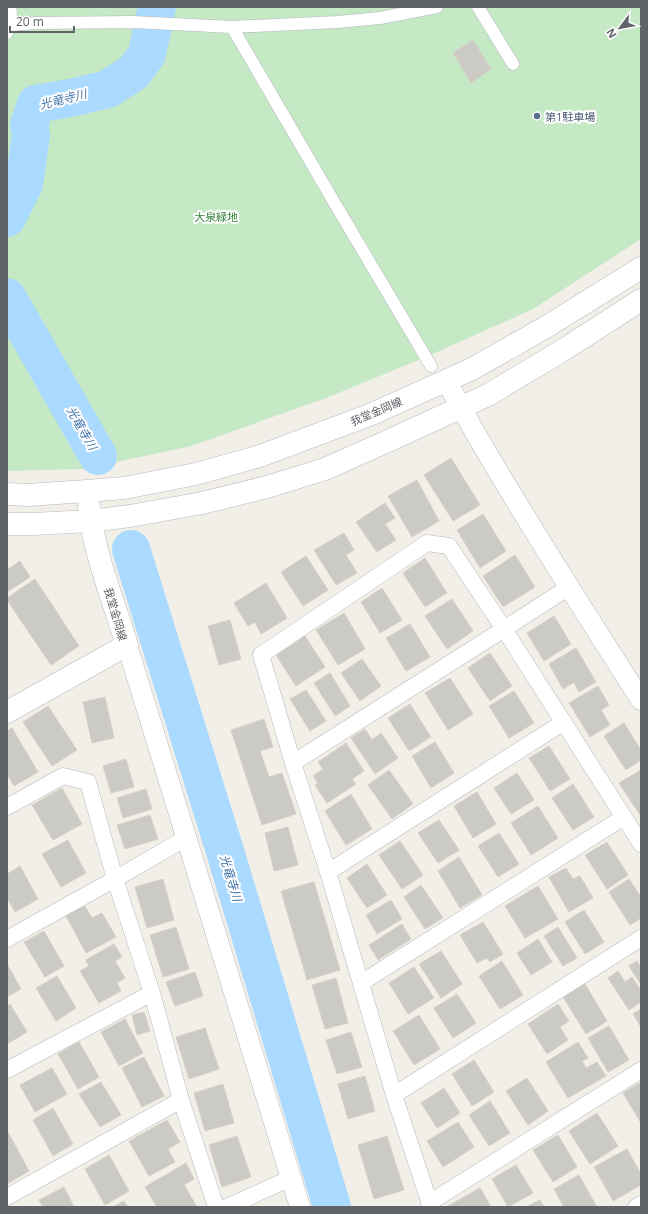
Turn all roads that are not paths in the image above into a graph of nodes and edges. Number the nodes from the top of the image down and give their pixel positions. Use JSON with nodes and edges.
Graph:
{"nodes":[{"id":1,"x":10,"y":7,"type":"edge"},
{"id":2,"x":437,"y":7,"type":"edge"},
{"id":3,"x":478,"y":7,"type":"edge"},
{"id":4,"x":232,"y":27,"type":"junction"},
{"id":5,"x":9,"y":29,"type":"edge"},
{"id":6,"x":513,"y":64,"type":"dead end"},
{"id":7,"x":641,"y":268,"type":"edge"},
{"id":8,"x":641,"y":300,"type":"edge"},
{"id":9,"x":438,"y":373,"type":"junction"},
{"id":10,"x":462,"y":407,"type":"junction"},
{"id":11,"x":87,"y":491,"type":"junction"},
{"id":12,"x":7,"y":494,"type":"edge"},
{"id":13,"x":90,"y":522,"type":"junction"},
{"id":14,"x":7,"y":524,"type":"edge"},
{"id":15,"x":569,"y":587,"type":"junction"},
{"id":16,"x":504,"y":629,"type":"junction"},
{"id":17,"x":127,"y":645,"type":"junction"},
{"id":18,"x":641,"y":700,"type":"edge"},
{"id":19,"x":7,"y":712,"type":"edge"},
{"id":20,"x":564,"y":722,"type":"junction"},
{"id":21,"x":293,"y":764,"type":"junction"},
{"id":22,"x":7,"y":807,"type":"edge"},
{"id":23,"x":624,"y":818,"type":"junction"},
{"id":24,"x":186,"y":838,"type":"junction"},
{"id":25,"x":641,"y":844,"type":"edge"},
{"id":26,"x":328,"y":872,"type":"junction"},
{"id":27,"x":115,"y":880,"type":"junction"},
{"id":28,"x":641,"y":938,"type":"edge"},
{"id":29,"x":7,"y":939,"type":"edge"},
{"id":30,"x":361,"y":983,"type":"junction"},
{"id":31,"x":152,"y":993,"type":"junction"},
{"id":32,"x":7,"y":1070,"type":"edge"},
{"id":33,"x":641,"y":1070,"type":"edge"},
{"id":34,"x":394,"y":1095,"type":"junction"},
{"id":35,"x":181,"y":1100,"type":"junction"},
{"id":36,"x":291,"y":1178,"type":"junction"},
{"id":37,"x":7,"y":1197,"type":"edge"},
{"id":38,"x":641,"y":1204,"type":"edge"},
{"id":39,"x":430,"y":1205,"type":"edge"},
{"id":40,"x":216,"y":1207,"type":"edge"},
{"id":41,"x":227,"y":1207,"type":"edge"},
{"id":42,"x":300,"y":1207,"type":"edge"},
{"id":43,"x":636,"y":1207,"type":"edge"}],
"edges":[{"from":1,"to":5,"type":"street"},
{"from":2,"to":4,"type":"street"},
{"from":3,"to":6,"type":"street"},
{"from":4,"to":5,"type":"street"},
{"from":4,"to":9,"type":"street"},
{"from":7,"to":9,"type":"main road","name":"我堂金岡線"},
{"from":8,"to":10,"type":"main road"},
{"from":9,"to":10,"type":"street"},
{"from":9,"to":11,"type":"main road","name":"我堂金岡線"},
{"from":10,"to":13,"type":"main road"},
{"from":10,"to":15,"type":"street"},
{"from":11,"to":12,"type":"main road","name":"我堂金岡線"},
{"from":11,"to":13,"type":"main road","name":"我堂金岡線"},
{"from":13,"to":14,"type":"main road"},
{"from":13,"to":17,"type":"main road","name":"我堂金岡線"},
{"from":15,"to":16,"type":"street"},
{"from":15,"to":18,"type":"street"},
{"from":16,"to":20,"type":"street"},
{"from":16,"to":21,"type":"street"},
{"from":16,"to":21,"type":"street"},
{"from":17,"to":19,"type":"main road","name":"我堂金岡線"},
{"from":17,"to":24,"type":"street"},
{"from":20,"to":23,"type":"street"},
{"from":20,"to":26,"type":"street"},
{"from":21,"to":26,"type":"street"},
{"from":22,"to":27,"type":"street"},
{"from":23,"to":25,"type":"street"},
{"from":23,"to":30,"type":"street"},
{"from":24,"to":27,"type":"street"},
{"from":24,"to":36,"type":"street"},
{"from":26,"to":30,"type":"street"},
{"from":27,"to":29,"type":"street"},
{"from":27,"to":31,"type":"street"},
{"from":28,"to":34,"type":"street"},
{"from":30,"to":34,"type":"street"},
{"from":31,"to":32,"type":"street"},
{"from":31,"to":35,"type":"street"},
{"from":33,"to":39,"type":"street"},
{"from":34,"to":39,"type":"street"},
{"from":35,"to":37,"type":"street"},
{"from":35,"to":40,"type":"street"},
{"from":36,"to":41,"type":"street"},
{"from":36,"to":42,"type":"street"},
{"from":38,"to":43,"type":"street"}]}
